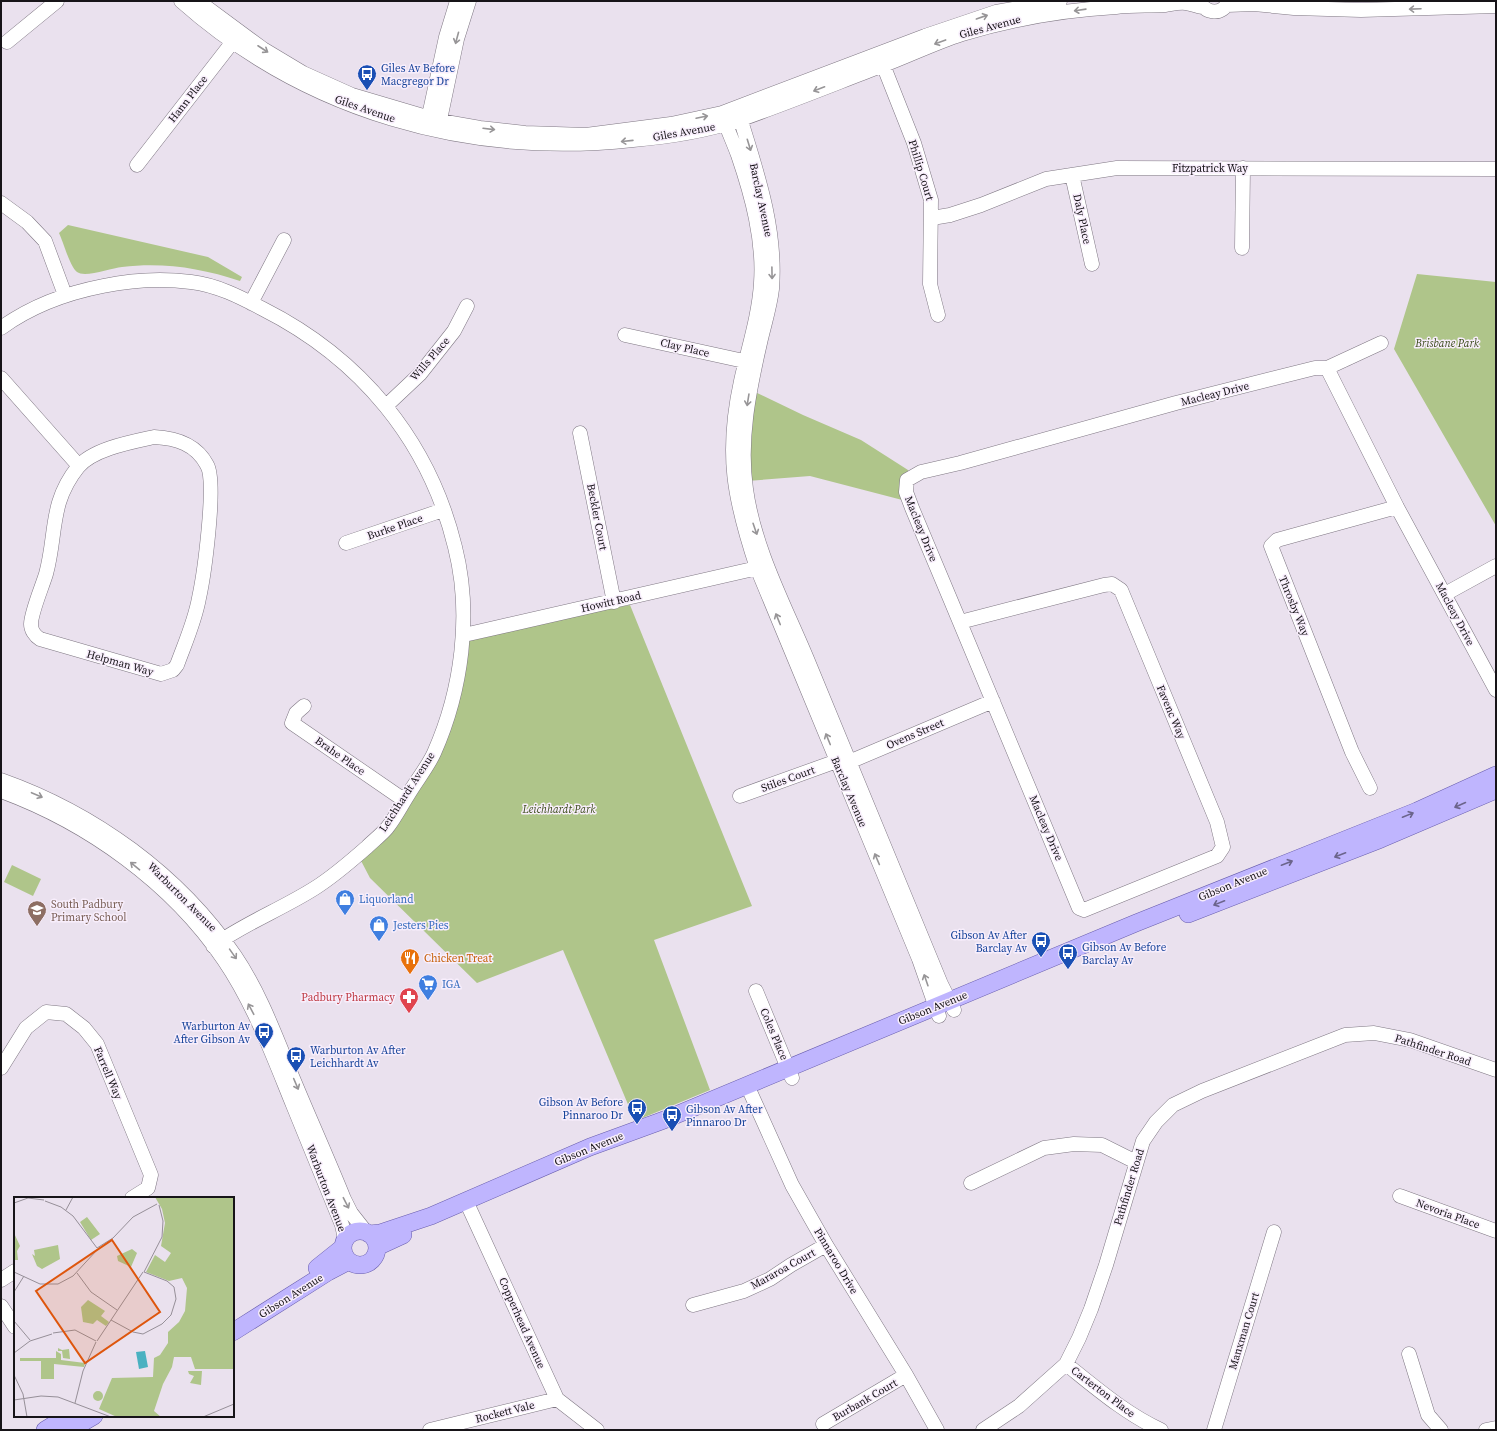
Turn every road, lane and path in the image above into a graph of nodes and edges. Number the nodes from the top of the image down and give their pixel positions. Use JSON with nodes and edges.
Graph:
{"nodes":[{"id":1,"x":57,"y":1,"type":"edge"},
{"id":2,"x":181,"y":1,"type":"edge"},
{"id":3,"x":198,"y":1,"type":"edge"},
{"id":4,"x":457,"y":1,"type":"edge"},
{"id":5,"x":469,"y":1,"type":"edge"},
{"id":6,"x":1060,"y":1,"type":"edge"},
{"id":7,"x":1228,"y":3,"type":"edge"},
{"id":8,"x":1200,"y":4,"type":"edge"},
{"id":9,"x":1496,"y":6,"type":"edge"},
{"id":10,"x":237,"y":37,"type":"junction"},
{"id":11,"x":7,"y":42,"type":"dead end"},
{"id":12,"x":881,"y":60,"type":"junction"},
{"id":13,"x":739,"y":114,"type":"junction"},
{"id":14,"x":724,"y":118,"type":"junction"},
{"id":15,"x":433,"y":124,"type":"junction"},
{"id":16,"x":137,"y":165,"type":"dead end"},
{"id":17,"x":1243,"y":168,"type":"junction"},
{"id":18,"x":1496,"y":169,"type":"edge"},
{"id":19,"x":1072,"y":175,"type":"junction"},
{"id":20,"x":1,"y":203,"type":"edge"},
{"id":21,"x":932,"y":218,"type":"junction"},
{"id":22,"x":284,"y":240,"type":"dead end"},
{"id":23,"x":1242,"y":248,"type":"dead end"},
{"id":24,"x":1092,"y":264,"type":"dead end"},
{"id":25,"x":65,"y":295,"type":"junction"},
{"id":26,"x":250,"y":302,"type":"junction"},
{"id":27,"x":466,"y":306,"type":"dead end"},
{"id":28,"x":938,"y":314,"type":"dead end"},
{"id":29,"x":1,"y":328,"type":"edge"},
{"id":30,"x":625,"y":335,"type":"dead end"},
{"id":31,"x":1381,"y":343,"type":"dead end"},
{"id":32,"x":750,"y":363,"type":"junction"},
{"id":33,"x":1328,"y":368,"type":"junction"},
{"id":34,"x":1,"y":378,"type":"edge"},
{"id":35,"x":386,"y":406,"type":"junction"},
{"id":36,"x":580,"y":433,"type":"dead end"},
{"id":37,"x":79,"y":466,"type":"junction"},
{"id":38,"x":1397,"y":507,"type":"junction"},
{"id":39,"x":443,"y":510,"type":"junction"},
{"id":40,"x":346,"y":543,"type":"dead end"},
{"id":41,"x":1496,"y":566,"type":"edge"},
{"id":42,"x":763,"y":567,"type":"junction"},
{"id":43,"x":1444,"y":594,"type":"junction"},
{"id":44,"x":614,"y":602,"type":"junction"},
{"id":45,"x":960,"y":622,"type":"junction"},
{"id":46,"x":464,"y":635,"type":"junction"},
{"id":47,"x":1496,"y":690,"type":"edge"},
{"id":48,"x":993,"y":701,"type":"junction"},
{"id":49,"x":304,"y":706,"type":"dead end"},
{"id":50,"x":843,"y":762,"type":"junction"},
{"id":51,"x":1496,"y":775,"type":"edge"},
{"id":52,"x":1,"y":780,"type":"edge"},
{"id":53,"x":1370,"y":788,"type":"dead end"},
{"id":54,"x":1496,"y":790,"type":"edge"},
{"id":55,"x":1,"y":791,"type":"edge"},
{"id":56,"x":740,"y":796,"type":"dead end"},
{"id":57,"x":404,"y":800,"type":"junction"},
{"id":58,"x":1084,"y":910,"type":"joint"},
{"id":59,"x":218,"y":943,"type":"junction"},
{"id":60,"x":756,"y":990,"type":"dead end"},
{"id":61,"x":945,"y":1009,"type":"junction"},
{"id":62,"x":1,"y":1068,"type":"edge"},
{"id":63,"x":1496,"y":1070,"type":"edge"},
{"id":64,"x":790,"y":1073,"type":"junction"},
{"id":65,"x":749,"y":1090,"type":"junction"},
{"id":66,"x":1136,"y":1162,"type":"junction"},
{"id":67,"x":971,"y":1183,"type":"dead end"},
{"id":68,"x":1400,"y":1196,"type":"dead end"},
{"id":69,"x":134,"y":1197,"type":"edge"},
{"id":70,"x":468,"y":1205,"type":"junction"},
{"id":71,"x":1496,"y":1231,"type":"edge"},
{"id":72,"x":1274,"y":1232,"type":"dead end"},
{"id":73,"x":371,"y":1238,"type":"junction"},
{"id":74,"x":826,"y":1245,"type":"junction"},
{"id":75,"x":345,"y":1249,"type":"junction"},
{"id":76,"x":14,"y":1272,"type":"edge"},
{"id":77,"x":1,"y":1280,"type":"edge"},
{"id":78,"x":693,"y":1305,"type":"dead end"},
{"id":79,"x":1,"y":1306,"type":"edge"},
{"id":80,"x":234,"y":1317,"type":"edge"},
{"id":81,"x":14,"y":1326,"type":"edge"},
{"id":82,"x":234,"y":1331,"type":"edge"},
{"id":83,"x":1409,"y":1354,"type":"dead end"},
{"id":84,"x":1066,"y":1364,"type":"junction"},
{"id":85,"x":906,"y":1375,"type":"junction"},
{"id":86,"x":557,"y":1399,"type":"junction"},
{"id":87,"x":90,"y":1417,"type":"edge"},
{"id":88,"x":73,"y":1422,"type":"edge"},
{"id":89,"x":823,"y":1424,"type":"dead end"},
{"id":90,"x":1496,"y":1428,"type":"edge"},
{"id":91,"x":45,"y":1430,"type":"edge"},
{"id":92,"x":430,"y":1430,"type":"edge"},
{"id":93,"x":597,"y":1430,"type":"edge"},
{"id":94,"x":937,"y":1430,"type":"edge"},
{"id":95,"x":983,"y":1430,"type":"edge"},
{"id":96,"x":1161,"y":1430,"type":"edge"},
{"id":97,"x":1214,"y":1430,"type":"edge"},
{"id":98,"x":1441,"y":1430,"type":"edge"},
{"id":99,"x":1486,"y":1430,"type":"edge"}],
"edges":[{"from":1,"to":11,"type":"street"},
{"from":2,"to":10,"type":"street","name":"Giles Avenue"},
{"from":3,"to":10,"type":"street","name":"Giles Avenue"},
{"from":4,"to":15,"type":"street"},
{"from":5,"to":15,"type":"street","one_way":true},
{"from":12,"to":6,"type":"street","name":"Giles Avenue","one_way":true},
{"from":7,"to":8,"type":"street","name":"Giles Avenue"},
{"from":9,"to":7,"type":"street","one_way":true},
{"from":8,"to":12,"type":"street","name":"Giles Avenue","one_way":true},
{"from":10,"to":15,"type":"street","name":"Giles Avenue"},
{"from":10,"to":16,"type":"street","name":"Hann Place"},
{"from":12,"to":13,"type":"street","name":"Giles Avenue"},
{"from":12,"to":21,"type":"street","name":"Phillip Court"},
{"from":13,"to":14,"type":"street","name":"Giles Avenue"},
{"from":13,"to":32,"type":"street","name":"Barclay Avenue","one_way":true},
{"from":14,"to":15,"type":"street","name":"Giles Avenue"},
{"from":14,"to":32,"type":"street","name":"Barclay Avenue"},
{"from":17,"to":18,"type":"street","name":"Fitzpatrick Way"},
{"from":17,"to":19,"type":"street","name":"Fitzpatrick Way"},
{"from":17,"to":23,"type":"street"},
{"from":19,"to":21,"type":"street","name":"Fitzpatrick Way"},
{"from":19,"to":24,"type":"street","name":"Daly Place"},
{"from":20,"to":25,"type":"street"},
{"from":21,"to":28,"type":"street","name":"Phillip Court"},
{"from":22,"to":26,"type":"street"},
{"from":25,"to":26,"type":"street","name":"Leichhardt Avenue"},
{"from":25,"to":29,"type":"street","name":"Leichhardt Avenue"},
{"from":26,"to":35,"type":"street","name":"Leichhardt Avenue"},
{"from":27,"to":35,"type":"street","name":"Wills Place"},
{"from":30,"to":32,"type":"street","name":"Clay Place"},
{"from":31,"to":33,"type":"street","name":"Macleay Drive"},
{"from":32,"to":42,"type":"street","name":"Barclay Avenue"},
{"from":33,"to":38,"type":"street","name":"Macleay Drive"},
{"from":33,"to":45,"type":"street","name":"Macleay Drive"},
{"from":34,"to":37,"type":"street"},
{"from":35,"to":39,"type":"street","name":"Leichhardt Avenue"},
{"from":36,"to":44,"type":"street","name":"Beckler Court"},
{"from":37,"to":37,"type":"street","name":"Helpman Way"},
{"from":38,"to":43,"type":"street","name":"Macleay Drive"},
{"from":38,"to":53,"type":"street","name":"Throsby Way"},
{"from":39,"to":40,"type":"street","name":"Burke Place"},
{"from":39,"to":46,"type":"street","name":"Leichhardt Avenue"},
{"from":41,"to":43,"type":"street"},
{"from":42,"to":44,"type":"street","name":"Howitt Road"},
{"from":42,"to":50,"type":"street","name":"Barclay Avenue"},
{"from":43,"to":47,"type":"street","name":"Macleay Drive"},
{"from":44,"to":46,"type":"street","name":"Howitt Road"},
{"from":45,"to":48,"type":"street","name":"Macleay Drive"},
{"from":45,"to":58,"type":"street","name":"Favenc Way"},
{"from":46,"to":57,"type":"street","name":"Leichhardt Avenue"},
{"from":48,"to":50,"type":"street","name":"Ovens Street"},
{"from":48,"to":58,"type":"street","name":"Macleay Drive"},
{"from":49,"to":57,"type":"street","name":"Brahe Place"},
{"from":50,"to":56,"type":"street","name":"Stiles Court"},
{"from":50,"to":61,"type":"street","name":"Barclay Avenue"},
{"from":61,"to":51,"type":"main road","name":"Gibson Avenue","one_way":true},
{"from":52,"to":59,"type":"street","name":"Warburton Avenue","one_way":true},
{"from":54,"to":61,"type":"main road","name":"Gibson Avenue","one_way":true},
{"from":59,"to":55,"type":"street","name":"Warburton Avenue","one_way":true},
{"from":57,"to":59,"type":"street","name":"Leichhardt Avenue"},
{"from":59,"to":73,"type":"street","name":"Warburton Avenue","one_way":true},
{"from":75,"to":59,"type":"street","name":"Warburton Avenue","one_way":true},
{"from":60,"to":64,"type":"street","name":"Coles Place"},
{"from":61,"to":64,"type":"main road","name":"Gibson Avenue"},
{"from":62,"to":69,"type":"street","name":"Farrell Way"},
{"from":63,"to":66,"type":"street","name":"Pathfinder Road"},
{"from":64,"to":65,"type":"main road","name":"Gibson Avenue"},
{"from":65,"to":70,"type":"main road","name":"Gibson Avenue"},
{"from":65,"to":74,"type":"street","name":"Pinnaroo Drive"},
{"from":66,"to":67,"type":"street"},
{"from":66,"to":84,"type":"street","name":"Pathfinder Road"},
{"from":68,"to":71,"type":"street","name":"Nevoria Place"},
{"from":70,"to":73,"type":"main road","name":"Gibson Avenue"},
{"from":70,"to":86,"type":"street","name":"Copperhead Avenue"},
{"from":72,"to":97,"type":"street","name":"Manxman Court"},
{"from":73,"to":75,"type":"main road"},
{"from":73,"to":75,"type":"main road"},
{"from":74,"to":78,"type":"street","name":"Mararoa Court"},
{"from":74,"to":85,"type":"street","name":"Pinnaroo Drive"},
{"from":75,"to":80,"type":"main road","name":"Gibson Avenue"},
{"from":75,"to":82,"type":"main road","name":"Gibson Avenue"},
{"from":76,"to":77,"type":"street"},
{"from":79,"to":81,"type":"street"},
{"from":83,"to":98,"type":"street"},
{"from":84,"to":95,"type":"street","name":"Pathfinder Road"},
{"from":84,"to":96,"type":"street","name":"Carterton Place"},
{"from":85,"to":89,"type":"street","name":"Burbank Court"},
{"from":85,"to":94,"type":"street","name":"Pinnaroo Drive"},
{"from":86,"to":92,"type":"street","name":"Rockett Vale"},
{"from":86,"to":93,"type":"street","name":"Copperhead Avenue"},
{"from":87,"to":88,"type":"main road"},
{"from":88,"to":91,"type":"main road"},
{"from":90,"to":99,"type":"street"}]}
